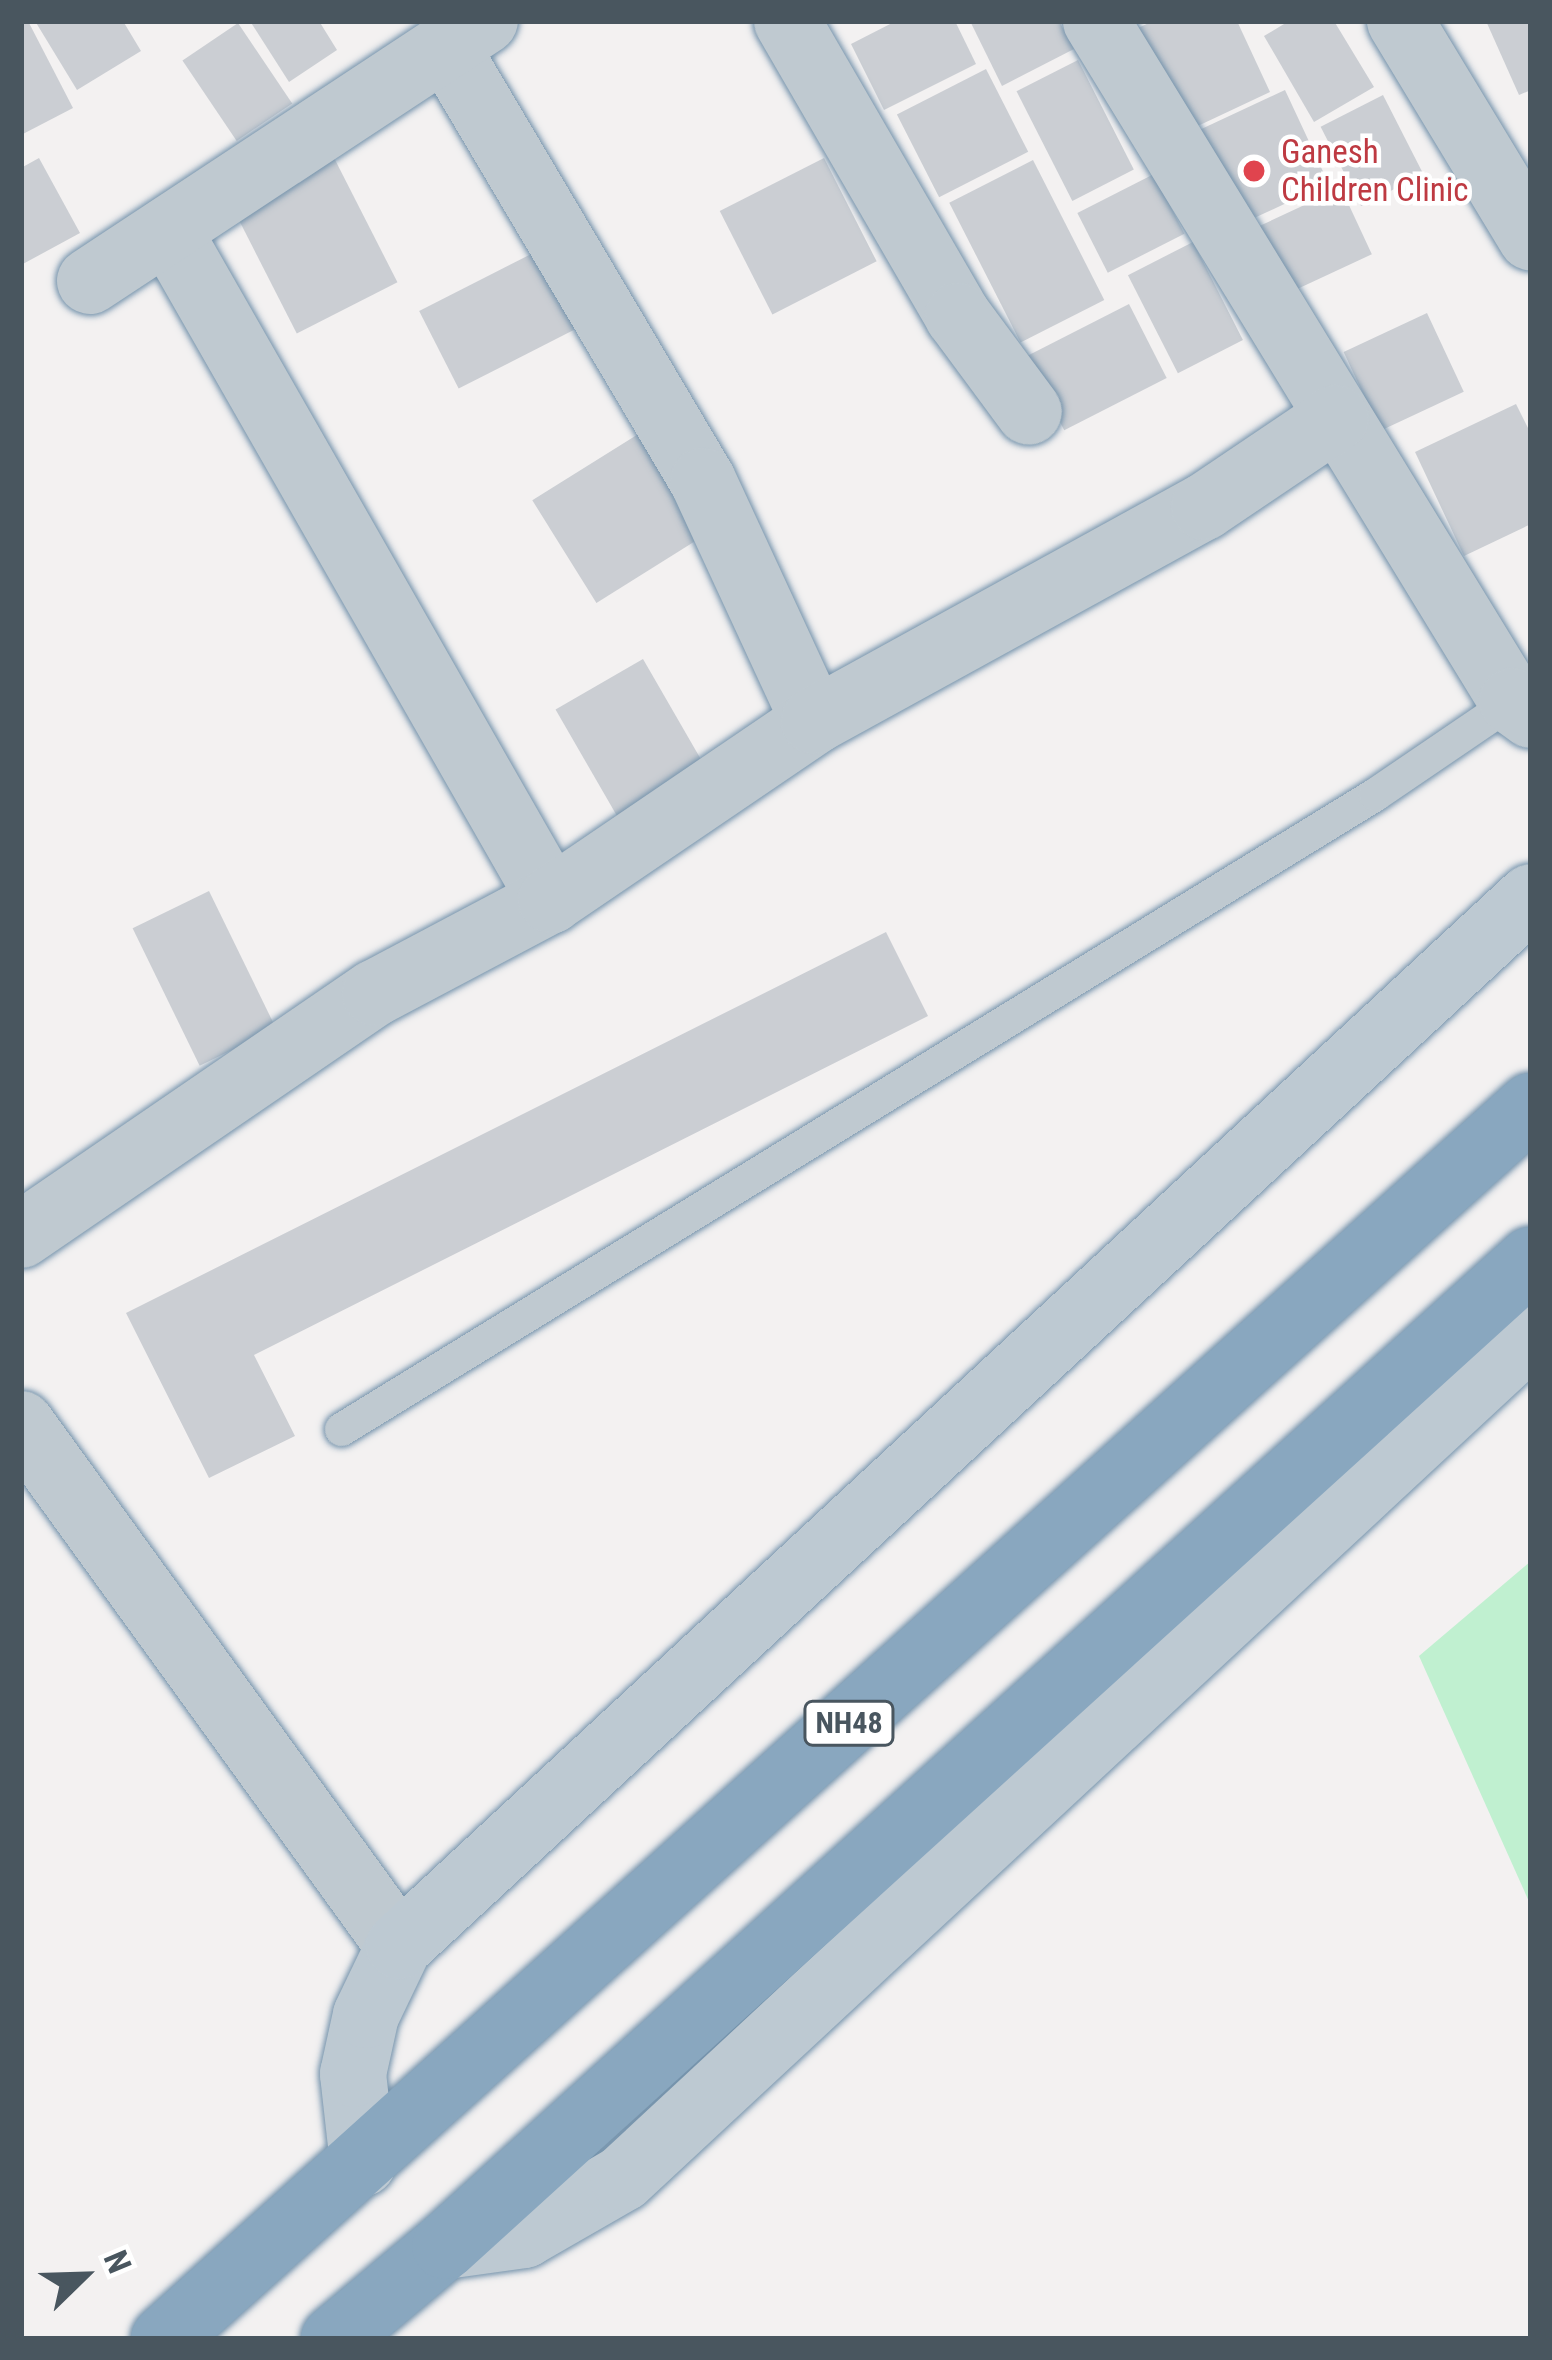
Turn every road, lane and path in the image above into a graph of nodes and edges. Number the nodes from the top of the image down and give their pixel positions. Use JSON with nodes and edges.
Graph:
{"nodes":[{"id":1,"x":787,"y":21,"type":"edge"},
{"id":2,"x":1096,"y":21,"type":"edge"},
{"id":3,"x":1400,"y":21,"type":"edge"},
{"id":4,"x":465,"y":34,"type":"edge"},
{"id":5,"x":168,"y":230,"type":"junction"},
{"id":6,"x":1531,"y":237,"type":"edge"},
{"id":7,"x":89,"y":281,"type":"dead end"},
{"id":8,"x":1029,"y":412,"type":"dead end"},
{"id":9,"x":1336,"y":418,"type":"junction"},
{"id":10,"x":1521,"y":708,"type":"edge"},
{"id":11,"x":814,"y":721,"type":"junction"},
{"id":12,"x":1531,"y":897,"type":"edge"},
{"id":13,"x":550,"y":899,"type":"junction"},
{"id":14,"x":1531,"y":1106,"type":"edge"},
{"id":15,"x":21,"y":1235,"type":"edge"},
{"id":16,"x":1531,"y":1260,"type":"edge"},
{"id":17,"x":1531,"y":1334,"type":"edge"},
{"id":18,"x":21,"y":1424,"type":"edge"},
{"id":19,"x":341,"y":1430,"type":"dead end"},
{"id":20,"x":399,"y":1946,"type":"junction"},
{"id":21,"x":363,"y":2163,"type":"junction"},
{"id":22,"x":446,"y":2246,"type":"junction"},
{"id":23,"x":164,"y":2339,"type":"edge"},
{"id":24,"x":334,"y":2339,"type":"edge"}],
"edges":[{"from":1,"to":8,"type":"street"},
{"from":2,"to":9,"type":"street"},
{"from":3,"to":6,"type":"street"},
{"from":4,"to":5,"type":"street"},
{"from":4,"to":11,"type":"street"},
{"from":5,"to":7,"type":"street"},
{"from":5,"to":13,"type":"street"},
{"from":9,"to":10,"type":"street"},
{"from":9,"to":11,"type":"street"},
{"from":10,"to":19,"type":"lane"},
{"from":11,"to":13,"type":"street"},
{"from":12,"to":20,"type":"street"},
{"from":13,"to":15,"type":"street"},
{"from":14,"to":21,"type":"highway","number":"NH48"},
{"from":16,"to":22,"type":"highway"},
{"from":17,"to":22,"type":"street"},
{"from":18,"to":20,"type":"street"},
{"from":20,"to":21,"type":"street"},
{"from":21,"to":23,"type":"highway","number":"NH48"},
{"from":22,"to":24,"type":"highway"}]}
